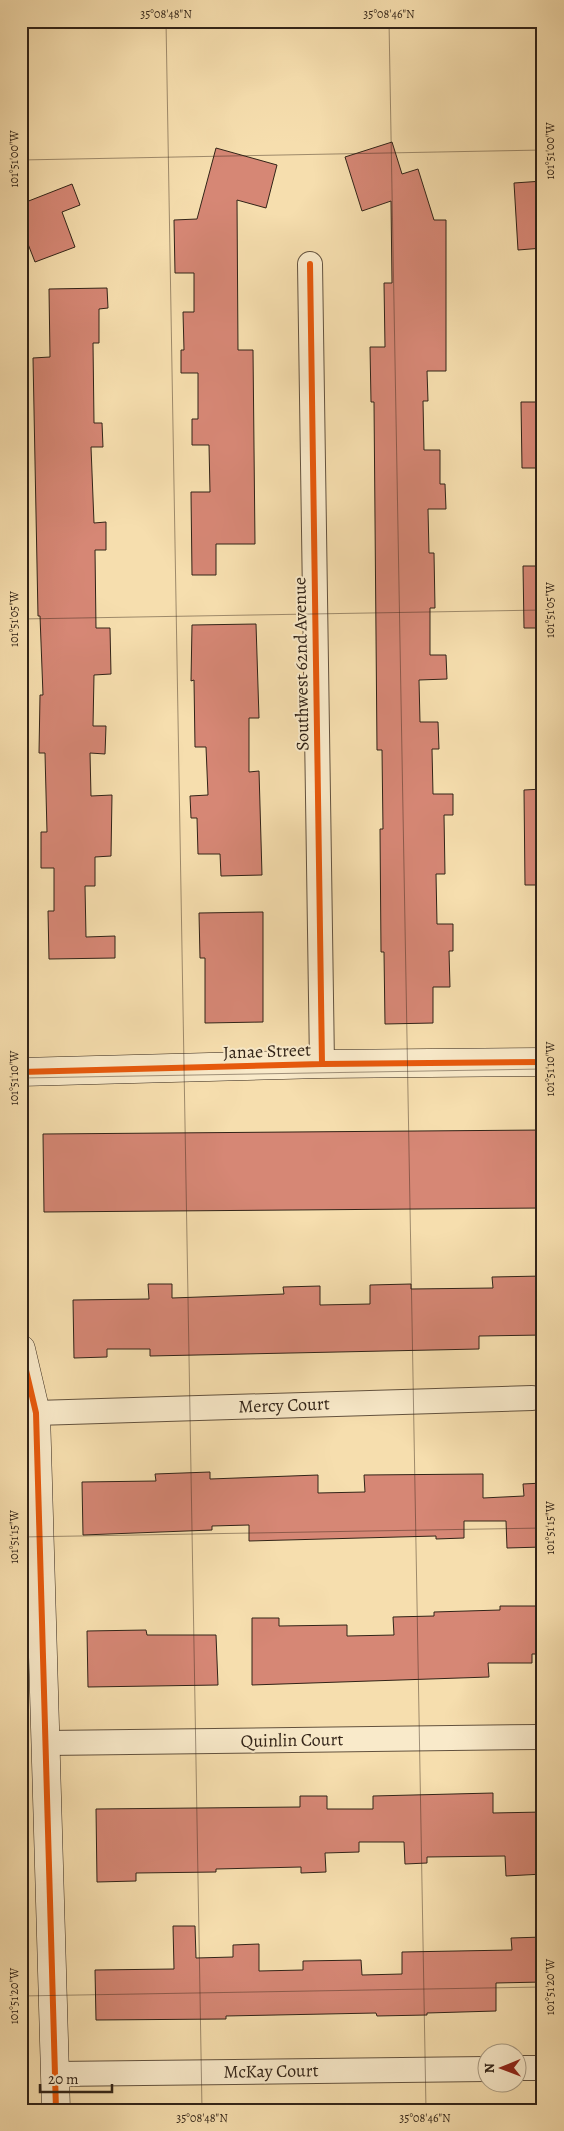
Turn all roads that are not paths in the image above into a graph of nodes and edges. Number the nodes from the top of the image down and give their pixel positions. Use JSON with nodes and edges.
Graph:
{"nodes":[{"id":1,"x":310,"y":264,"type":"dead end"},
{"id":2,"x":543,"y":1062,"type":"edge"},
{"id":3,"x":322,"y":1064,"type":"junction"},
{"id":4,"x":21,"y":1072,"type":"edge"},
{"id":5,"x":21,"y":1349,"type":"edge"},
{"id":6,"x":532,"y":1398,"type":"dead end"},
{"id":7,"x":36,"y":1413,"type":"junction"},
{"id":8,"x":538,"y":1737,"type":"dead end"},
{"id":9,"x":47,"y":1743,"type":"junction"},
{"id":10,"x":526,"y":2068,"type":"edge"},
{"id":11,"x":543,"y":2068,"type":"edge"},
{"id":12,"x":476,"y":2069,"type":"edge"},
{"id":13,"x":55,"y":2074,"type":"junction"},
{"id":14,"x":56,"y":2110,"type":"edge"}],
"edges":[{"from":1,"to":3,"type":"street","name":"Southwest 62nd Avenue"},
{"from":2,"to":3,"type":"street","name":"Janae Street"},
{"from":3,"to":4,"type":"street","name":"Janae Street"},
{"from":5,"to":7,"type":"street"},
{"from":6,"to":7,"type":"street","name":"Mercy Court"},
{"from":7,"to":9,"type":"street"},
{"from":8,"to":9,"type":"street","name":"Quinlin Court"},
{"from":9,"to":13,"type":"street"},
{"from":10,"to":11,"type":"street"},
{"from":12,"to":13,"type":"street","name":"McKay Court"},
{"from":13,"to":14,"type":"street"}]}
